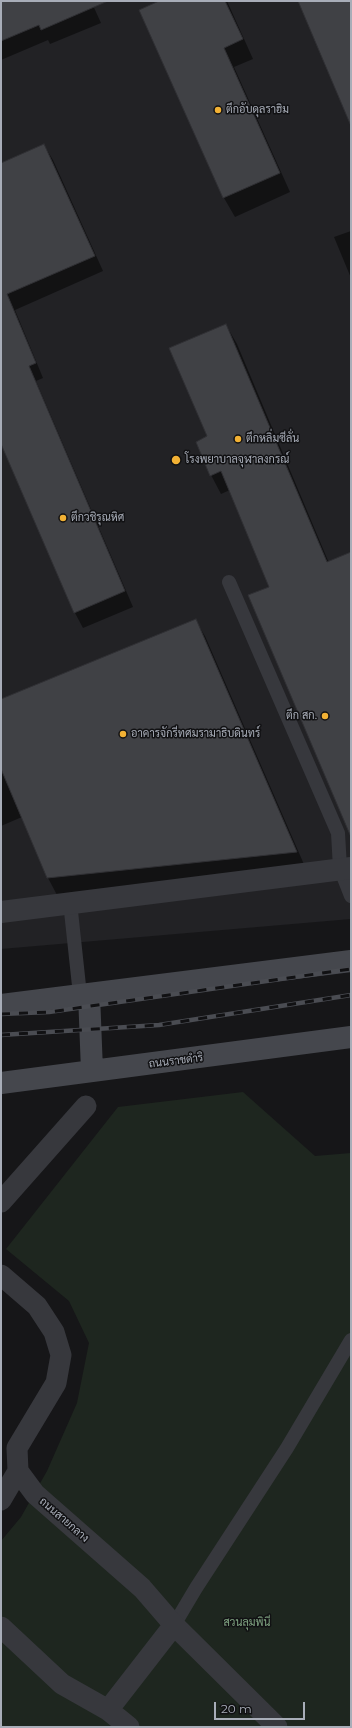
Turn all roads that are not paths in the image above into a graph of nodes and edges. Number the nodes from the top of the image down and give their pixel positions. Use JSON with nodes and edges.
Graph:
{"nodes":[{"id":1,"x":229,"y":582,"type":"dead end"},
{"id":2,"x":345,"y":868,"type":"edge"},
{"id":3,"x":351,"y":896,"type":"edge"},
{"id":4,"x":70,"y":902,"type":"junction"},
{"id":5,"x":1,"y":912,"type":"edge"},
{"id":6,"x":351,"y":961,"type":"edge"},
{"id":7,"x":84,"y":994,"type":"junction"},
{"id":8,"x":1,"y":1004,"type":"edge"},
{"id":9,"x":351,"y":1037,"type":"edge"},
{"id":10,"x":92,"y":1072,"type":"junction"},
{"id":11,"x":1,"y":1083,"type":"edge"},
{"id":12,"x":86,"y":1106,"type":"dead end"},
{"id":13,"x":1,"y":1202,"type":"edge"},
{"id":14,"x":1,"y":1275,"type":"edge"},
{"id":15,"x":351,"y":1340,"type":"edge"},
{"id":16,"x":18,"y":1471,"type":"junction"},
{"id":17,"x":1,"y":1500,"type":"edge"},
{"id":18,"x":174,"y":1625,"type":"junction"},
{"id":19,"x":1,"y":1627,"type":"edge"},
{"id":20,"x":108,"y":1710,"type":"junction"},
{"id":21,"x":129,"y":1727,"type":"edge"},
{"id":22,"x":277,"y":1727,"type":"edge"}],
"edges":[{"from":1,"to":2,"type":"lane"},
{"from":2,"to":3,"type":"lane"},
{"from":2,"to":4,"type":"street"},
{"from":4,"to":5,"type":"street"},
{"from":4,"to":7,"type":"lane"},
{"from":6,"to":7,"type":"main road"},
{"from":7,"to":8,"type":"main road"},
{"from":7,"to":10,"type":"main road"},
{"from":9,"to":10,"type":"main road","name":"ถนนราชดำริ"},
{"from":10,"to":11,"type":"main road","name":"ถนนราชดำริ"},
{"from":12,"to":13,"type":"street"},
{"from":14,"to":16,"type":"street"},
{"from":15,"to":18,"type":"lane"},
{"from":16,"to":17,"type":"street"},
{"from":16,"to":18,"type":"street","name":"ถนนสายกลาง"},
{"from":18,"to":20,"type":"street"},
{"from":18,"to":22,"type":"street","name":"ถนนสายกลาง"},
{"from":19,"to":20,"type":"street"},
{"from":20,"to":21,"type":"street"}]}
